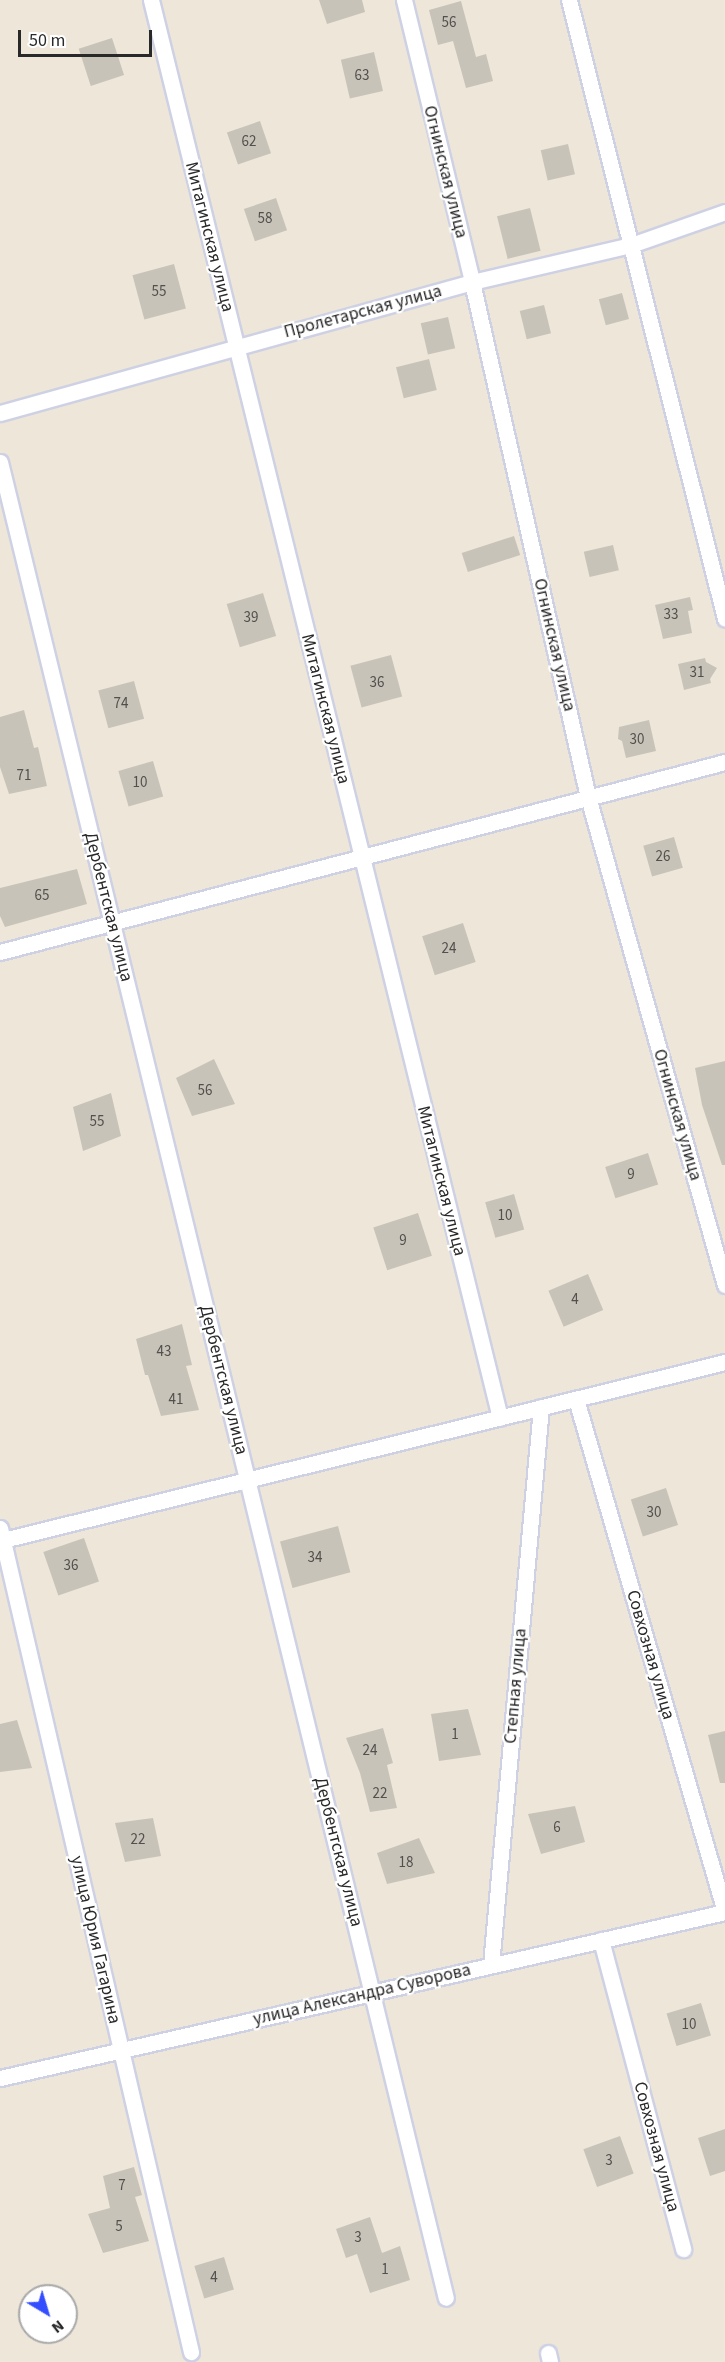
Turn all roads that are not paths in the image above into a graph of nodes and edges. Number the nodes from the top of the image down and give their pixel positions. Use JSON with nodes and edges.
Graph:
{"nodes":[{"id":1,"x":151,"y":0,"type":"edge"},
{"id":2,"x":404,"y":0,"type":"edge"},
{"id":3,"x":569,"y":0,"type":"edge"},
{"id":4,"x":725,"y":212,"type":"edge"},
{"id":5,"x":631,"y":245,"type":"junction"},
{"id":6,"x":472,"y":282,"type":"junction"},
{"id":7,"x":236,"y":347,"type":"junction"},
{"id":8,"x":0,"y":413,"type":"edge"},
{"id":9,"x":0,"y":462,"type":"edge"},
{"id":10,"x":725,"y":619,"type":"edge"},
{"id":11,"x":725,"y":762,"type":"edge"},
{"id":12,"x":588,"y":797,"type":"junction"},
{"id":13,"x":362,"y":856,"type":"junction"},
{"id":14,"x":112,"y":922,"type":"junction"},
{"id":15,"x":0,"y":952,"type":"edge"},
{"id":16,"x":725,"y":1285,"type":"edge"},
{"id":17,"x":725,"y":1362,"type":"edge"},
{"id":18,"x":576,"y":1399,"type":"junction"},
{"id":19,"x":541,"y":1407,"type":"junction"},
{"id":20,"x":500,"y":1418,"type":"junction"},
{"id":21,"x":247,"y":1480,"type":"junction"},
{"id":22,"x":1,"y":1534,"type":"edge"},
{"id":23,"x":725,"y":1912,"type":"edge"},
{"id":24,"x":601,"y":1940,"type":"junction"},
{"id":25,"x":491,"y":1965,"type":"junction"},
{"id":26,"x":372,"y":1993,"type":"junction"},
{"id":27,"x":121,"y":2050,"type":"junction"},
{"id":28,"x":0,"y":2078,"type":"edge"},
{"id":29,"x":683,"y":2248,"type":"dead end"},
{"id":30,"x":446,"y":2298,"type":"dead end"},
{"id":31,"x":191,"y":2352,"type":"dead end"}],
"edges":[{"from":1,"to":7,"type":"street","name":"Митагинская улица"},
{"from":2,"to":6,"type":"street","name":"Огнинская улица"},
{"from":3,"to":5,"type":"street"},
{"from":4,"to":5,"type":"street","name":"Пролетарская улица"},
{"from":5,"to":6,"type":"street","name":"Пролетарская улица"},
{"from":5,"to":10,"type":"street"},
{"from":6,"to":7,"type":"street","name":"Пролетарская улица"},
{"from":6,"to":12,"type":"street","name":"Огнинская улица"},
{"from":7,"to":8,"type":"street","name":"Пролетарская улица"},
{"from":7,"to":13,"type":"street","name":"Митагинская улица"},
{"from":9,"to":14,"type":"street","name":"Дербентская улица"},
{"from":11,"to":12,"type":"street"},
{"from":12,"to":13,"type":"street"},
{"from":12,"to":16,"type":"street","name":"Огнинская улица"},
{"from":13,"to":14,"type":"street"},
{"from":13,"to":20,"type":"street","name":"Митагинская улица"},
{"from":14,"to":15,"type":"street"},
{"from":14,"to":21,"type":"street","name":"Дербентская улица"},
{"from":17,"to":18,"type":"street"},
{"from":18,"to":19,"type":"street"},
{"from":18,"to":23,"type":"street","name":"Совхозная улица"},
{"from":19,"to":20,"type":"street"},
{"from":19,"to":25,"type":"street","name":"Степная улица"},
{"from":20,"to":21,"type":"street"},
{"from":21,"to":22,"type":"street"},
{"from":21,"to":26,"type":"street","name":"Дербентская улица"},
{"from":22,"to":27,"type":"street","name":"улица Юрия Гагарина"},
{"from":23,"to":24,"type":"street","name":"улица Александра Суворова"},
{"from":24,"to":25,"type":"street","name":"улица Александра Суворова"},
{"from":24,"to":29,"type":"street","name":"Совхозная улица"},
{"from":25,"to":26,"type":"street","name":"улица Александра Суворова"},
{"from":26,"to":27,"type":"street","name":"улица Александра Суворова"},
{"from":26,"to":30,"type":"street","name":"Дербентская улица"},
{"from":27,"to":28,"type":"street","name":"улица Александра Суворова"},
{"from":27,"to":31,"type":"street","name":"улица Юрия Гагарина"}]}
